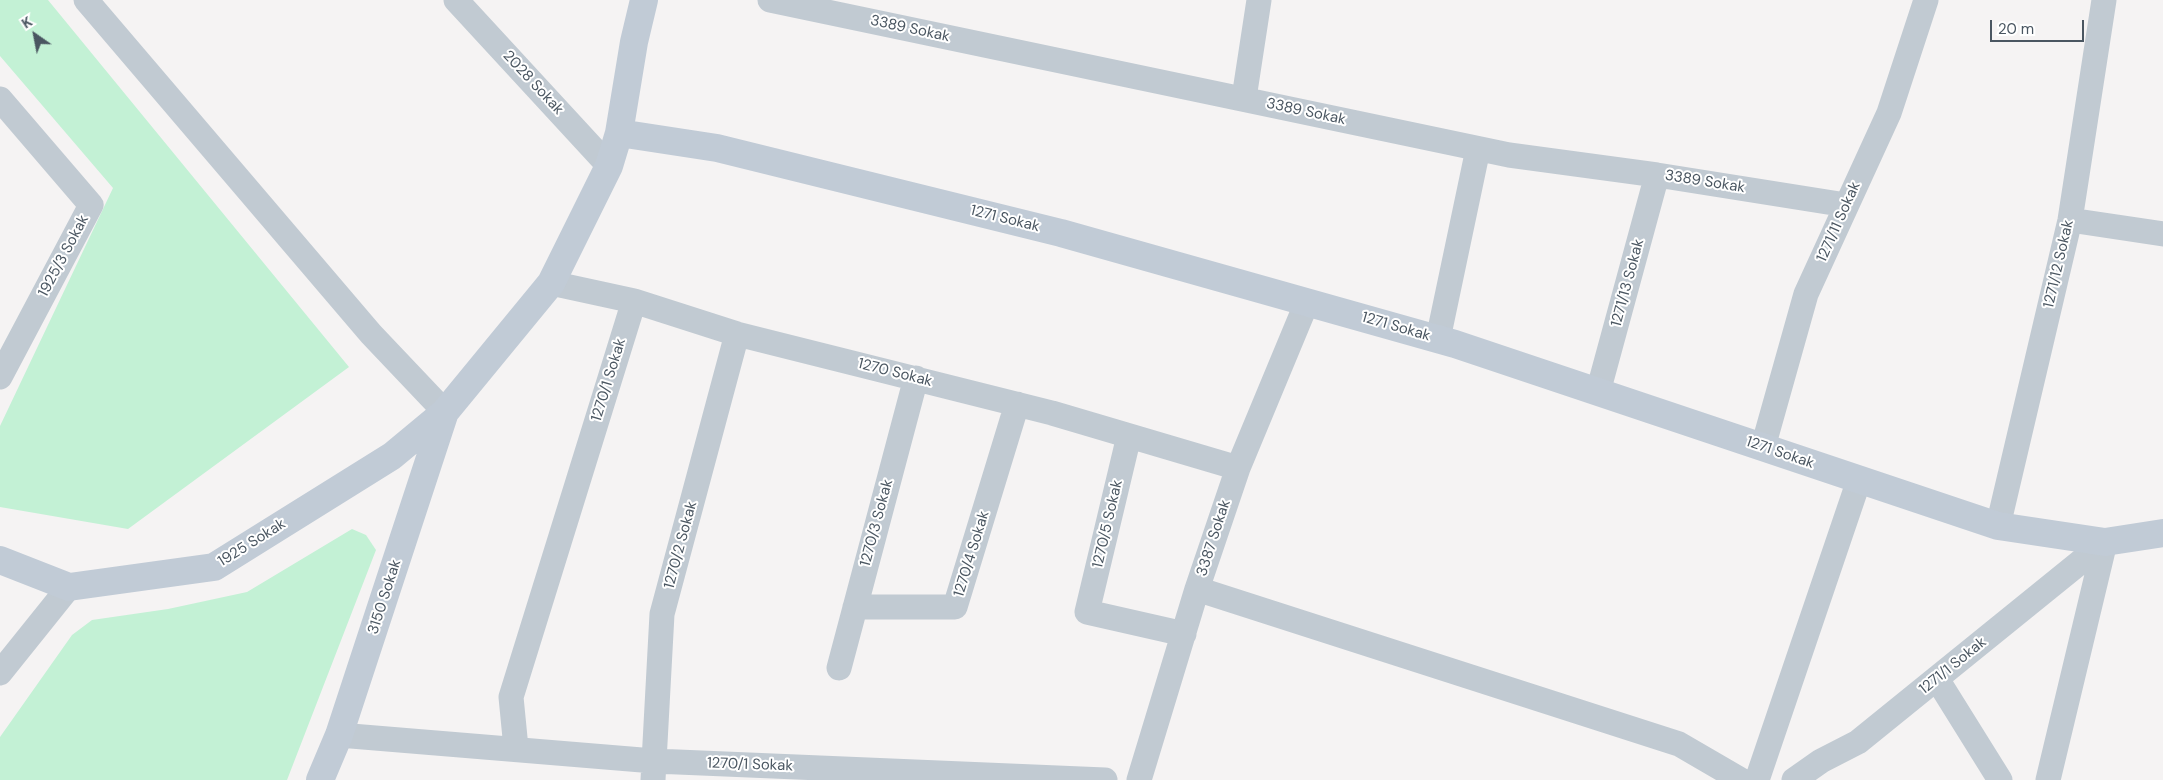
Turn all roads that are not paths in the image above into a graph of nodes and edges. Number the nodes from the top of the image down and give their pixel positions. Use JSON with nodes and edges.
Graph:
{"nodes":[{"id":1,"x":86,"y":0,"type":"edge"},
{"id":2,"x":456,"y":0,"type":"edge"},
{"id":3,"x":644,"y":0,"type":"edge"},
{"id":4,"x":770,"y":0,"type":"edge"},
{"id":5,"x":1259,"y":0,"type":"edge"},
{"id":6,"x":1926,"y":0,"type":"edge"},
{"id":7,"x":2104,"y":0,"type":"edge"},
{"id":8,"x":1244,"y":98,"type":"junction"},
{"id":9,"x":0,"y":99,"type":"edge"},
{"id":10,"x":619,"y":133,"type":"junction"},
{"id":11,"x":1478,"y":149,"type":"junction"},
{"id":12,"x":609,"y":166,"type":"junction"},
{"id":13,"x":1657,"y":175,"type":"junction"},
{"id":14,"x":1846,"y":205,"type":"junction"},
{"id":15,"x":2070,"y":220,"type":"junction"},
{"id":16,"x":2163,"y":234,"type":"edge"},
{"id":17,"x":551,"y":283,"type":"junction"},
{"id":18,"x":634,"y":300,"type":"junction"},
{"id":19,"x":1307,"y":302,"type":"junction"},
{"id":20,"x":737,"y":334,"type":"junction"},
{"id":21,"x":1438,"y":339,"type":"junction"},
{"id":22,"x":0,"y":377,"type":"edge"},
{"id":23,"x":916,"y":378,"type":"junction"},
{"id":24,"x":1598,"y":392,"type":"junction"},
{"id":25,"x":1017,"y":404,"type":"junction"},
{"id":26,"x":446,"y":412,"type":"junction"},
{"id":27,"x":1129,"y":436,"type":"junction"},
{"id":28,"x":1763,"y":448,"type":"junction"},
{"id":29,"x":1238,"y":468,"type":"junction"},
{"id":30,"x":1859,"y":480,"type":"junction"},
{"id":31,"x":1998,"y":526,"type":"junction"},
{"id":32,"x":2163,"y":533,"type":"edge"},
{"id":33,"x":2105,"y":542,"type":"junction"},
{"id":34,"x":0,"y":560,"type":"edge"},
{"id":35,"x":69,"y":587,"type":"junction"},
{"id":36,"x":1197,"y":589,"type":"junction"},
{"id":37,"x":855,"y":607,"type":"junction"},
{"id":38,"x":1184,"y":634,"type":"junction"},
{"id":39,"x":839,"y":668,"type":"dead end"},
{"id":40,"x":0,"y":673,"type":"edge"},
{"id":41,"x":1937,"y":679,"type":"junction"},
{"id":42,"x":339,"y":735,"type":"junction"},
{"id":43,"x":516,"y":748,"type":"junction"},
{"id":44,"x":653,"y":770,"type":"edge"},
{"id":45,"x":320,"y":780,"type":"edge"},
{"id":46,"x":1105,"y":780,"type":"edge"},
{"id":47,"x":1139,"y":780,"type":"edge"},
{"id":48,"x":1741,"y":780,"type":"edge"},
{"id":49,"x":1757,"y":780,"type":"edge"},
{"id":50,"x":1794,"y":780,"type":"edge"},
{"id":51,"x":2000,"y":780,"type":"edge"},
{"id":52,"x":2048,"y":780,"type":"edge"}],
"edges":[{"from":1,"to":26,"type":"street"},
{"from":2,"to":12,"type":"street","name":"2028 Sokak"},
{"from":3,"to":10,"type":"street"},
{"from":4,"to":8,"type":"street","name":"3389 Sokak"},
{"from":5,"to":8,"type":"street"},
{"from":6,"to":14,"type":"street","name":"1271/11 Sokak"},
{"from":7,"to":15,"type":"street","name":"1271/12 Sokak"},
{"from":8,"to":11,"type":"street","name":"3389 Sokak"},
{"from":9,"to":22,"type":"street","name":"1925/3 Sokak"},
{"from":10,"to":12,"type":"street"},
{"from":10,"to":19,"type":"street","name":"1271 Sokak"},
{"from":11,"to":13,"type":"street","name":"3389 Sokak"},
{"from":11,"to":21,"type":"street"},
{"from":12,"to":17,"type":"street"},
{"from":13,"to":14,"type":"street","name":"3389 Sokak"},
{"from":13,"to":24,"type":"street","name":"1271/13 Sokak"},
{"from":14,"to":28,"type":"street","name":"1271/11 Sokak"},
{"from":15,"to":16,"type":"street"},
{"from":15,"to":31,"type":"street","name":"1271/12 Sokak"},
{"from":17,"to":18,"type":"street","name":"1270 Sokak"},
{"from":17,"to":26,"type":"street"},
{"from":18,"to":20,"type":"street","name":"1270 Sokak"},
{"from":18,"to":43,"type":"street","name":"1270/1 Sokak"},
{"from":19,"to":21,"type":"street","name":"1271 Sokak"},
{"from":19,"to":29,"type":"street","name":"3387 Sokak"},
{"from":20,"to":23,"type":"street","name":"1270 Sokak"},
{"from":20,"to":44,"type":"street","name":"1270/2 Sokak"},
{"from":21,"to":24,"type":"street","name":"1271 Sokak"},
{"from":23,"to":25,"type":"street","name":"1270 Sokak"},
{"from":23,"to":37,"type":"street","name":"1270/3 Sokak"},
{"from":24,"to":28,"type":"street","name":"1271 Sokak"},
{"from":25,"to":27,"type":"street","name":"1270 Sokak"},
{"from":25,"to":37,"type":"street","name":"1270/4 Sokak"},
{"from":26,"to":35,"type":"street","name":"1925 Sokak"},
{"from":26,"to":42,"type":"street","name":"3150 Sokak"},
{"from":27,"to":29,"type":"street","name":"1270 Sokak"},
{"from":27,"to":38,"type":"street","name":"1270/5 Sokak"},
{"from":28,"to":30,"type":"street","name":"1271 Sokak"},
{"from":29,"to":36,"type":"street","name":"3387 Sokak"},
{"from":30,"to":31,"type":"street","name":"1271 Sokak"},
{"from":30,"to":49,"type":"street"},
{"from":31,"to":33,"type":"street","name":"1271 Sokak"},
{"from":32,"to":33,"type":"street","name":"1271 Sokak"},
{"from":33,"to":41,"type":"street","name":"1271/1 Sokak"},
{"from":33,"to":52,"type":"street"},
{"from":34,"to":35,"type":"street","name":"1925 Sokak"},
{"from":35,"to":40,"type":"street"},
{"from":36,"to":38,"type":"street","name":"3387 Sokak"},
{"from":36,"to":48,"type":"street"},
{"from":37,"to":39,"type":"street","name":"1270/3 Sokak"},
{"from":38,"to":47,"type":"street","name":"3387 Sokak"},
{"from":41,"to":50,"type":"street","name":"1271/1 Sokak"},
{"from":41,"to":51,"type":"street"},
{"from":42,"to":43,"type":"street","name":"1270/1 Sokak"},
{"from":42,"to":45,"type":"street","name":"3150 Sokak"},
{"from":43,"to":44,"type":"street","name":"1270/1 Sokak"},
{"from":44,"to":46,"type":"street","name":"1270/1 Sokak"}]}
